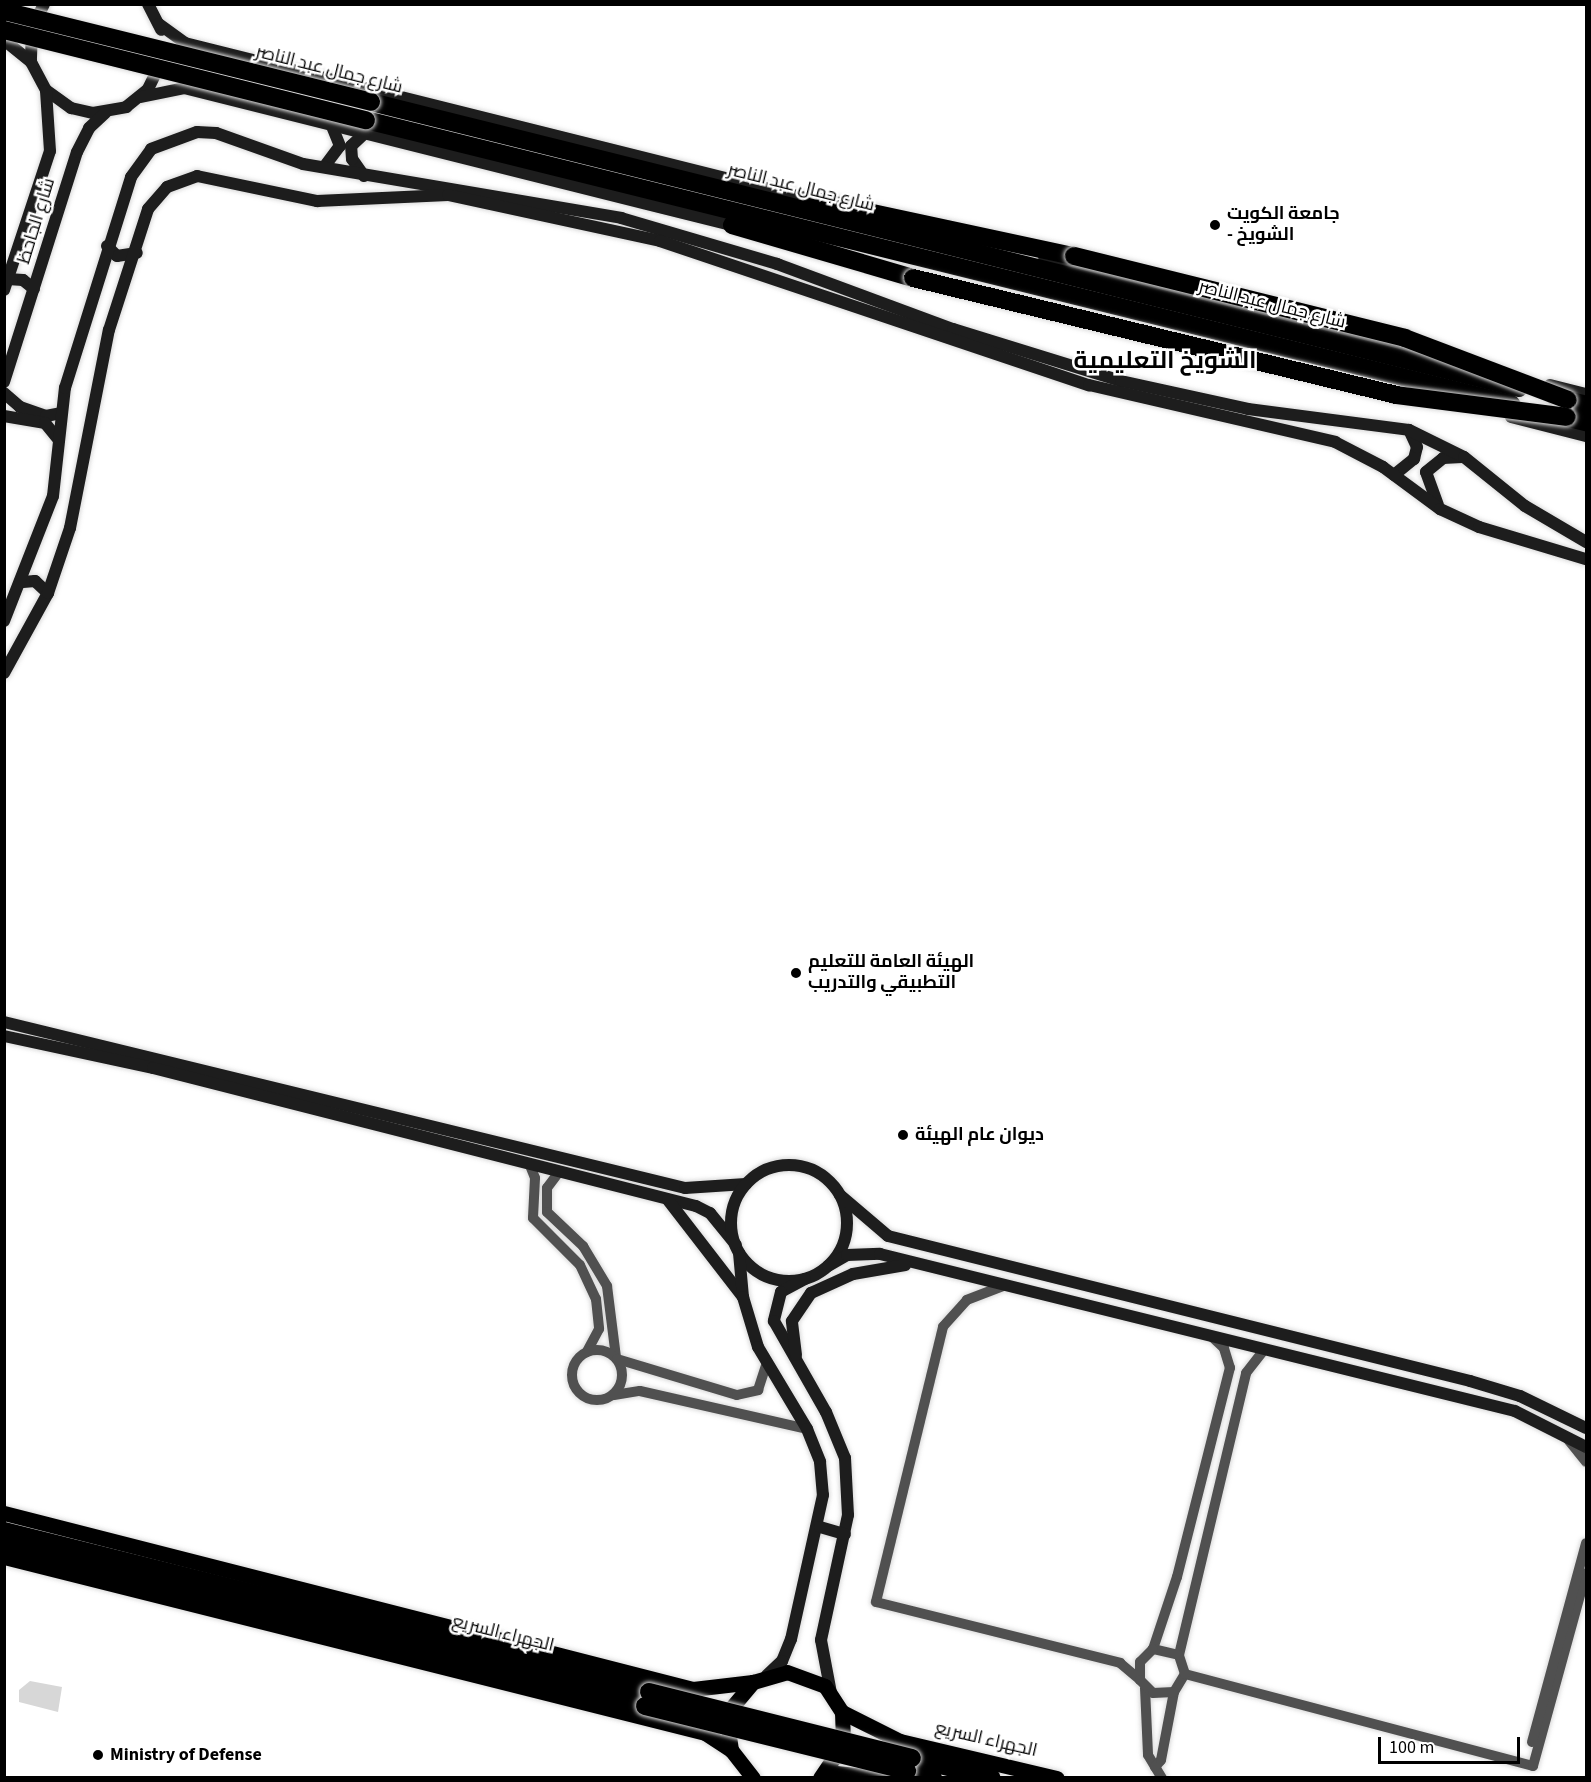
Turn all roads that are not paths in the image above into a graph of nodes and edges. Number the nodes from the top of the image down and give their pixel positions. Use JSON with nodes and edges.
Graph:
{"nodes":[{"id":1,"x":44,"y":4,"type":"edge"},
{"id":2,"x":149,"y":6,"type":"edge"},
{"id":3,"x":4,"y":11,"type":"edge"},
{"id":4,"x":159,"y":24,"type":"junction"},
{"id":5,"x":4,"y":30,"type":"edge"},
{"id":6,"x":4,"y":40,"type":"edge"},
{"id":7,"x":31,"y":62,"type":"junction"},
{"id":8,"x":46,"y":90,"type":"junction"},
{"id":9,"x":141,"y":97,"type":"junction"},
{"id":10,"x":105,"y":113,"type":"junction"},
{"id":11,"x":331,"y":124,"type":"junction"},
{"id":12,"x":365,"y":133,"type":"junction"},
{"id":13,"x":324,"y":167,"type":"junction"},
{"id":14,"x":364,"y":176,"type":"junction"},
{"id":15,"x":808,"y":199,"type":"junction"},
{"id":16,"x":732,"y":225,"type":"junction"},
{"id":17,"x":107,"y":246,"type":"junction"},
{"id":18,"x":137,"y":253,"type":"junction"},
{"id":19,"x":101,"y":267,"type":"junction"},
{"id":20,"x":790,"y":275,"type":"junction"},
{"id":21,"x":130,"y":276,"type":"junction"},
{"id":22,"x":6,"y":284,"type":"edge"},
{"id":23,"x":820,"y":286,"type":"junction"},
{"id":24,"x":34,"y":289,"type":"junction"},
{"id":25,"x":4,"y":382,"type":"edge"},
{"id":26,"x":4,"y":393,"type":"edge"},
{"id":27,"x":1587,"y":394,"type":"edge"},
{"id":28,"x":1587,"y":405,"type":"edge"},
{"id":29,"x":1568,"y":409,"type":"junction"},
{"id":30,"x":62,"y":413,"type":"junction"},
{"id":31,"x":4,"y":416,"type":"edge"},
{"id":32,"x":1587,"y":422,"type":"edge"},
{"id":33,"x":1409,"y":430,"type":"junction"},
{"id":34,"x":1587,"y":436,"type":"edge"},
{"id":35,"x":59,"y":440,"type":"junction"},
{"id":36,"x":1464,"y":457,"type":"junction"},
{"id":37,"x":1394,"y":475,"type":"junction"},
{"id":38,"x":1440,"y":509,"type":"junction"},
{"id":39,"x":1587,"y":542,"type":"edge"},
{"id":40,"x":1587,"y":560,"type":"edge"},
{"id":41,"x":32,"y":562,"type":"junction"},
{"id":42,"x":54,"y":574,"type":"junction"},
{"id":43,"x":23,"y":582,"type":"junction"},
{"id":44,"x":48,"y":593,"type":"junction"},
{"id":45,"x":4,"y":621,"type":"edge"},
{"id":46,"x":4,"y":673,"type":"edge"},
{"id":47,"x":4,"y":1022,"type":"edge"},
{"id":48,"x":4,"y":1036,"type":"edge"},
{"id":49,"x":344,"y":1102,"type":"junction"},
{"id":50,"x":341,"y":1115,"type":"junction"},
{"id":51,"x":554,"y":1156,"type":"junction"},
{"id":52,"x":529,"y":1163,"type":"junction"},
{"id":53,"x":555,"y":1171,"type":"junction"},
{"id":54,"x":746,"y":1184,"type":"junction"},
{"id":55,"x":840,"y":1196,"type":"junction"},
{"id":56,"x":665,"y":1197,"type":"junction"},
{"id":57,"x":737,"y":1249,"type":"junction"},
{"id":58,"x":915,"y":1264,"type":"junction"},
{"id":59,"x":828,"y":1266,"type":"junction"},
{"id":60,"x":1014,"y":1266,"type":"junction"},
{"id":61,"x":804,"y":1279,"type":"junction"},
{"id":62,"x":1006,"y":1287,"type":"junction"},
{"id":63,"x":743,"y":1296,"type":"junction"},
{"id":64,"x":1212,"y":1337,"type":"junction"},
{"id":65,"x":1264,"y":1350,"type":"junction"},
{"id":66,"x":587,"y":1352,"type":"junction"},
{"id":67,"x":616,"y":1358,"type":"junction"},
{"id":68,"x":766,"y":1366,"type":"junction"},
{"id":69,"x":1487,"y":1385,"type":"junction"},
{"id":70,"x":813,"y":1387,"type":"junction"},
{"id":71,"x":1223,"y":1393,"type":"junction"},
{"id":72,"x":614,"y":1395,"type":"junction"},
{"id":73,"x":1520,"y":1396,"type":"junction"},
{"id":74,"x":1240,"y":1398,"type":"junction"},
{"id":75,"x":1482,"y":1402,"type":"junction"},
{"id":76,"x":1515,"y":1411,"type":"junction"},
{"id":77,"x":1587,"y":1428,"type":"edge"},
{"id":78,"x":807,"y":1429,"type":"junction"},
{"id":79,"x":1562,"y":1432,"type":"junction"},
{"id":80,"x":1587,"y":1448,"type":"edge"},
{"id":81,"x":1587,"y":1462,"type":"edge"},
{"id":82,"x":4,"y":1513,"type":"edge"},
{"id":83,"x":820,"y":1527,"type":"junction"},
{"id":84,"x":4,"y":1531,"type":"edge"},
{"id":85,"x":845,"y":1534,"type":"junction"},
{"id":86,"x":1587,"y":1543,"type":"edge"},
{"id":87,"x":4,"y":1546,"type":"edge"},
{"id":88,"x":4,"y":1557,"type":"edge"},
{"id":89,"x":1587,"y":1573,"type":"edge"},
{"id":90,"x":1149,"y":1652,"type":"junction"},
{"id":91,"x":1179,"y":1655,"type":"junction"},
{"id":92,"x":1120,"y":1663,"type":"junction"},
{"id":93,"x":1185,"y":1674,"type":"junction"},
{"id":94,"x":760,"y":1678,"type":"junction"},
{"id":95,"x":1142,"y":1684,"type":"junction"},
{"id":96,"x":1174,"y":1692,"type":"junction"},
{"id":97,"x":832,"y":1694,"type":"junction"},
{"id":98,"x":842,"y":1712,"type":"junction"},
{"id":99,"x":731,"y":1750,"type":"junction"},
{"id":100,"x":1529,"y":1765,"type":"junction"},
{"id":101,"x":1155,"y":1767,"type":"junction"},
{"id":102,"x":824,"y":1775,"type":"edge"},
{"id":103,"x":749,"y":1776,"type":"edge"},
{"id":104,"x":886,"y":1778,"type":"edge"},
{"id":105,"x":933,"y":1778,"type":"edge"},
{"id":106,"x":992,"y":1778,"type":"edge"},
{"id":107,"x":1057,"y":1778,"type":"edge"},
{"id":108,"x":1162,"y":1778,"type":"edge"}],
"edges":[{"from":1,"to":7,"type":"street"},
{"from":2,"to":4,"type":"street"},
{"from":3,"to":29,"type":"highway","name":"شارع جمال عبد الناصر","bridge":true},
{"from":4,"to":9,"type":"street"},
{"from":4,"to":15,"type":"street"},
{"from":5,"to":29,"type":"highway","name":"شارع جمال عبد الناصر","bridge":true},
{"from":6,"to":7,"type":"street"},
{"from":7,"to":8,"type":"street"},
{"from":8,"to":10,"type":"street"},
{"from":8,"to":22,"type":"street","name":"شارع الجاحظ"},
{"from":9,"to":10,"type":"street"},
{"from":9,"to":11,"type":"street"},
{"from":10,"to":24,"type":"street","name":"شارع الجاحظ"},
{"from":11,"to":12,"type":"street"},
{"from":11,"to":13,"type":"street"},
{"from":12,"to":14,"type":"street"},
{"from":12,"to":16,"type":"street"},
{"from":13,"to":14,"type":"street"},
{"from":13,"to":17,"type":"street"},
{"from":14,"to":20,"type":"street"},
{"from":15,"to":27,"type":"street"},
{"from":15,"to":29,"type":"highway","bridge":true},
{"from":16,"to":29,"type":"highway","bridge":true},
{"from":16,"to":34,"type":"street"},
{"from":17,"to":18,"type":"street"},
{"from":17,"to":19,"type":"street"},
{"from":18,"to":20,"type":"street"},
{"from":18,"to":21,"type":"street"},
{"from":19,"to":21,"type":"street"},
{"from":19,"to":30,"type":"street"},
{"from":20,"to":23,"type":"street"},
{"from":21,"to":42,"type":"street"},
{"from":22,"to":24,"type":"street"},
{"from":23,"to":33,"type":"street"},
{"from":23,"to":37,"type":"street"},
{"from":24,"to":25,"type":"street","name":"شارع الجاحظ"},
{"from":26,"to":30,"type":"street"},
{"from":28,"to":29,"type":"highway","name":"شارع جمال عبد الناصر"},
{"from":29,"to":32,"type":"highway","name":"شارع جمال عبد الناصر"},
{"from":30,"to":35,"type":"street"},
{"from":31,"to":35,"type":"street"},
{"from":33,"to":36,"type":"street"},
{"from":33,"to":37,"type":"street"},
{"from":35,"to":41,"type":"street"},
{"from":36,"to":38,"type":"street"},
{"from":36,"to":39,"type":"street"},
{"from":37,"to":38,"type":"street"},
{"from":38,"to":40,"type":"street"},
{"from":41,"to":42,"type":"street"},
{"from":41,"to":43,"type":"street"},
{"from":42,"to":44,"type":"street"},
{"from":43,"to":44,"type":"street"},
{"from":43,"to":45,"type":"street"},
{"from":44,"to":46,"type":"street"},
{"from":47,"to":49,"type":"street"},
{"from":48,"to":50,"type":"street"},
{"from":49,"to":50,"type":"street"},
{"from":49,"to":51,"type":"street"},
{"from":50,"to":52,"type":"street"},
{"from":51,"to":53,"type":"street"},
{"from":51,"to":54,"type":"street"},
{"from":52,"to":53,"type":"street"},
{"from":52,"to":66,"type":"street"},
{"from":53,"to":56,"type":"street"},
{"from":53,"to":67,"type":"street"},
{"from":54,"to":55,"type":"street"},
{"from":54,"to":57,"type":"street"},
{"from":55,"to":59,"type":"street"},
{"from":55,"to":60,"type":"street"},
{"from":56,"to":57,"type":"street"},
{"from":56,"to":63,"type":"street"},
{"from":57,"to":61,"type":"street"},
{"from":57,"to":63,"type":"street"},
{"from":58,"to":59,"type":"street"},
{"from":58,"to":62,"type":"street"},
{"from":58,"to":70,"type":"street"},
{"from":59,"to":61,"type":"street"},
{"from":60,"to":62,"type":"street"},
{"from":60,"to":69,"type":"street"},
{"from":61,"to":70,"type":"street"},
{"from":62,"to":64,"type":"street"},
{"from":62,"to":92,"type":"street"},
{"from":63,"to":68,"type":"street"},
{"from":64,"to":65,"type":"street"},
{"from":64,"to":71,"type":"street"},
{"from":65,"to":74,"type":"street"},
{"from":65,"to":75,"type":"street"},
{"from":66,"to":67,"type":"street"},
{"from":66,"to":72,"type":"street"},
{"from":67,"to":68,"type":"street"},
{"from":67,"to":72,"type":"street"},
{"from":68,"to":78,"type":"street"},
{"from":69,"to":73,"type":"street"},
{"from":69,"to":75,"type":"street"},
{"from":70,"to":85,"type":"street"},
{"from":71,"to":74,"type":"street"},
{"from":71,"to":90,"type":"street"},
{"from":72,"to":78,"type":"street"},
{"from":73,"to":76,"type":"street"},
{"from":73,"to":77,"type":"street"},
{"from":74,"to":91,"type":"street"},
{"from":75,"to":76,"type":"street"},
{"from":76,"to":79,"type":"street"},
{"from":78,"to":83,"type":"street"},
{"from":79,"to":80,"type":"street"},
{"from":79,"to":81,"type":"street"},
{"from":82,"to":94,"type":"main road","name":"الجهراء السريع"},
{"from":83,"to":85,"type":"street"},
{"from":83,"to":94,"type":"street"},
{"from":84,"to":106,"type":"highway","name":"الجهراء السريع","bridge":true},
{"from":85,"to":97,"type":"street"},
{"from":86,"to":100,"type":"street"},
{"from":87,"to":105,"type":"highway","name":"الجهراء السريع","bridge":true},
{"from":88,"to":99,"type":"main road"},
{"from":89,"to":100,"type":"street"},
{"from":90,"to":91,"type":"street"},
{"from":90,"to":92,"type":"street"},
{"from":90,"to":95,"type":"street"},
{"from":91,"to":93,"type":"street"},
{"from":92,"to":95,"type":"street"},
{"from":93,"to":96,"type":"street"},
{"from":93,"to":100,"type":"street"},
{"from":94,"to":97,"type":"main road","name":"الجهراء السريع"},
{"from":94,"to":99,"type":"main road"},
{"from":95,"to":96,"type":"street"},
{"from":95,"to":101,"type":"street"},
{"from":96,"to":101,"type":"street"},
{"from":97,"to":98,"type":"main road"},
{"from":98,"to":102,"type":"main road"},
{"from":98,"to":107,"type":"main road","name":"الجهراء السريع"},
{"from":99,"to":103,"type":"main road"},
{"from":101,"to":108,"type":"street"},
{"from":102,"to":104,"type":"main road"}]}
